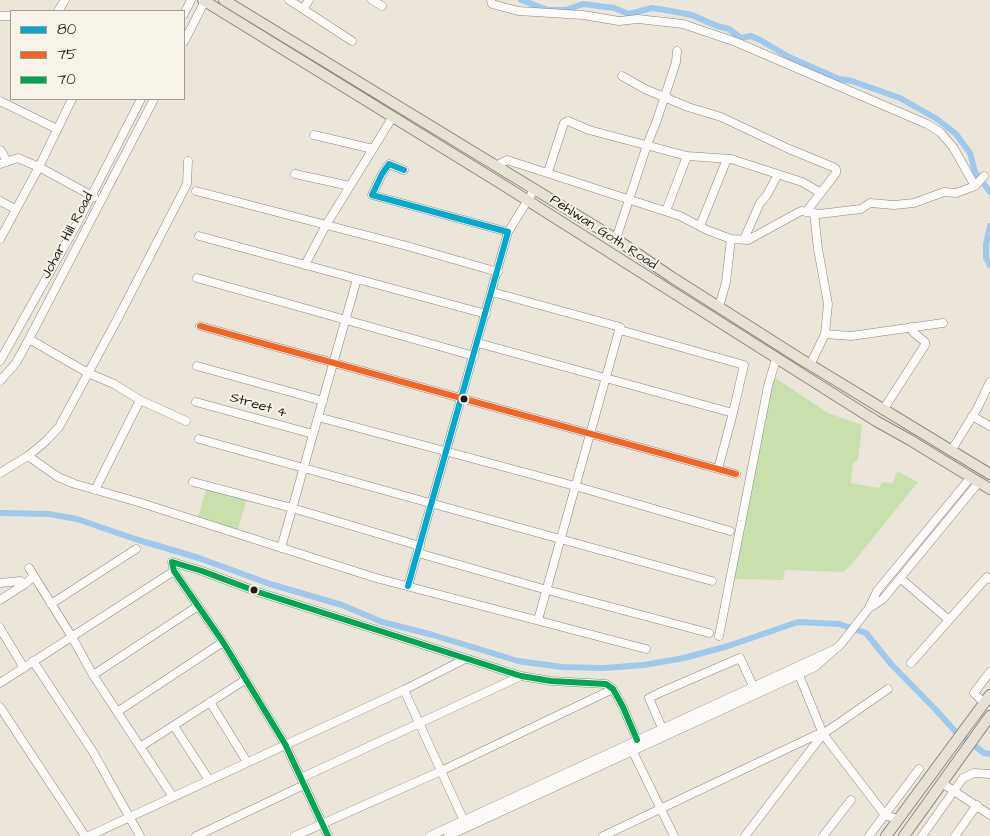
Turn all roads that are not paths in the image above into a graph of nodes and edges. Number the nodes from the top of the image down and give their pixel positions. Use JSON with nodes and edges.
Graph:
{"nodes":[{"id":1,"x":191,"y":0,"type":"edge"},
{"id":2,"x":224,"y":0,"type":"edge"},
{"id":3,"x":288,"y":0,"type":"edge"},
{"id":4,"x":309,"y":0,"type":"edge"},
{"id":5,"x":372,"y":0,"type":"edge"},
{"id":6,"x":491,"y":0,"type":"edge"},
{"id":7,"x":204,"y":1,"type":"edge"},
{"id":8,"x":382,"y":6,"type":"dead end"},
{"id":9,"x":303,"y":9,"type":"junction"},
{"id":10,"x":185,"y":12,"type":"edge"},
{"id":11,"x":243,"y":12,"type":"junction"},
{"id":12,"x":236,"y":22,"type":"junction"},
{"id":13,"x":185,"y":40,"type":"edge"},
{"id":14,"x":352,"y":41,"type":"dead end"},
{"id":15,"x":677,"y":51,"type":"dead end"},
{"id":16,"x":622,"y":76,"type":"dead end"},
{"id":17,"x":664,"y":97,"type":"junction"},
{"id":18,"x":72,"y":100,"type":"edge"},
{"id":19,"x":140,"y":100,"type":"edge"},
{"id":20,"x":153,"y":100,"type":"edge"},
{"id":21,"x":0,"y":101,"type":"edge"},
{"id":22,"x":408,"y":113,"type":"junction"},
{"id":23,"x":397,"y":121,"type":"junction"},
{"id":24,"x":57,"y":129,"type":"junction"},
{"id":25,"x":314,"y":135,"type":"dead end"},
{"id":26,"x":647,"y":145,"type":"junction"},
{"id":27,"x":373,"y":149,"type":"junction"},
{"id":28,"x":468,"y":149,"type":"junction"},
{"id":29,"x":0,"y":150,"type":"edge"},
{"id":30,"x":687,"y":156,"type":"junction"},
{"id":31,"x":727,"y":159,"type":"junction"},
{"id":32,"x":461,"y":160,"type":"junction"},
{"id":33,"x":188,"y":161,"type":"dead end"},
{"id":34,"x":3,"y":163,"type":"edge"},
{"id":35,"x":496,"y":166,"type":"junction"},
{"id":36,"x":39,"y":167,"type":"junction"},
{"id":37,"x":404,"y":170,"type":"dead end"},
{"id":38,"x":548,"y":172,"type":"junction"},
{"id":39,"x":295,"y":174,"type":"dead end"},
{"id":40,"x":778,"y":174,"type":"junction"},
{"id":41,"x":350,"y":186,"type":"junction"},
{"id":42,"x":534,"y":190,"type":"junction"},
{"id":43,"x":196,"y":191,"type":"dead end"},
{"id":44,"x":821,"y":193,"type":"junction"},
{"id":45,"x":91,"y":195,"type":"junction"},
{"id":46,"x":629,"y":199,"type":"junction"},
{"id":47,"x":100,"y":200,"type":"junction"},
{"id":48,"x":0,"y":201,"type":"edge"},
{"id":49,"x":528,"y":201,"type":"junction"},
{"id":50,"x":15,"y":209,"type":"junction"},
{"id":51,"x":666,"y":211,"type":"junction"},
{"id":52,"x":810,"y":212,"type":"junction"},
{"id":53,"x":326,"y":224,"type":"junction"},
{"id":54,"x":700,"y":226,"type":"junction"},
{"id":55,"x":508,"y":232,"type":"junction"},
{"id":56,"x":199,"y":236,"type":"dead end"},
{"id":57,"x":0,"y":239,"type":"edge"},
{"id":58,"x":616,"y":239,"type":"junction"},
{"id":59,"x":731,"y":239,"type":"junction"},
{"id":60,"x":744,"y":240,"type":"junction"},
{"id":61,"x":305,"y":265,"type":"junction"},
{"id":62,"x":498,"y":272,"type":"junction"},
{"id":63,"x":197,"y":278,"type":"dead end"},
{"id":64,"x":357,"y":279,"type":"junction"},
{"id":65,"x":492,"y":292,"type":"junction"},
{"id":66,"x":719,"y":307,"type":"junction"},
{"id":67,"x":486,"y":314,"type":"junction"},
{"id":68,"x":346,"y":319,"type":"junction"},
{"id":69,"x":943,"y":322,"type":"dead end"},
{"id":70,"x":200,"y":326,"type":"dead end"},
{"id":71,"x":911,"y":327,"type":"junction"},
{"id":72,"x":620,"y":330,"type":"junction"},
{"id":73,"x":825,"y":334,"type":"junction"},
{"id":74,"x":29,"y":339,"type":"junction"},
{"id":75,"x":478,"y":343,"type":"junction"},
{"id":76,"x":474,"y":356,"type":"junction"},
{"id":77,"x":1,"y":357,"type":"edge"},
{"id":78,"x":776,"y":359,"type":"junction"},
{"id":79,"x":334,"y":363,"type":"junction"},
{"id":80,"x":810,"y":364,"type":"junction"},
{"id":81,"x":197,"y":366,"type":"dead end"},
{"id":82,"x":88,"y":373,"type":"junction"},
{"id":83,"x":606,"y":379,"type":"junction"},
{"id":84,"x":0,"y":381,"type":"edge"},
{"id":85,"x":990,"y":382,"type":"edge"},
{"id":86,"x":462,"y":398,"type":"junction"},
{"id":87,"x":140,"y":400,"type":"junction"},
{"id":88,"x":323,"y":401,"type":"junction"},
{"id":89,"x":196,"y":402,"type":"dead end"},
{"id":90,"x":883,"y":410,"type":"junction"},
{"id":91,"x":733,"y":414,"type":"junction"},
{"id":92,"x":318,"y":416,"type":"junction"},
{"id":93,"x":972,"y":416,"type":"junction"},
{"id":94,"x":186,"y":422,"type":"dead end"},
{"id":95,"x":990,"y":426,"type":"edge"},
{"id":96,"x":590,"y":433,"type":"junction"},
{"id":97,"x":313,"y":434,"type":"junction"},
{"id":98,"x":922,"y":434,"type":"junction"},
{"id":99,"x":199,"y":439,"type":"dead end"},
{"id":100,"x":916,"y":443,"type":"junction"},
{"id":101,"x":447,"y":451,"type":"junction"},
{"id":102,"x":951,"y":451,"type":"junction"},
{"id":103,"x":28,"y":456,"type":"junction"},
{"id":104,"x":303,"y":468,"type":"junction"},
{"id":105,"x":718,"y":469,"type":"junction"},
{"id":106,"x":0,"y":473,"type":"edge"},
{"id":107,"x":736,"y":474,"type":"dead end"},
{"id":108,"x":990,"y":474,"type":"edge"},
{"id":109,"x":975,"y":479,"type":"junction"},
{"id":110,"x":193,"y":482,"type":"dead end"},
{"id":111,"x":575,"y":486,"type":"junction"},
{"id":112,"x":990,"y":489,"type":"edge"},
{"id":113,"x":95,"y":490,"type":"junction"},
{"id":114,"x":432,"y":502,"type":"junction"},
{"id":115,"x":292,"y":508,"type":"junction"},
{"id":116,"x":730,"y":531,"type":"dead end"},
{"id":117,"x":561,"y":538,"type":"junction"},
{"id":118,"x":281,"y":548,"type":"junction"},
{"id":119,"x":136,"y":549,"type":"dead end"},
{"id":120,"x":419,"y":549,"type":"junction"},
{"id":121,"x":174,"y":571,"type":"junction"},
{"id":122,"x":989,"y":576,"type":"edge"},
{"id":123,"x":900,"y":578,"type":"junction"},
{"id":124,"x":712,"y":580,"type":"dead end"},
{"id":125,"x":0,"y":584,"type":"edge"},
{"id":126,"x":25,"y":584,"type":"junction"},
{"id":127,"x":408,"y":586,"type":"junction"},
{"id":128,"x":546,"y":590,"type":"junction"},
{"id":129,"x":0,"y":600,"type":"edge"},
{"id":130,"x":51,"y":604,"type":"junction"},
{"id":131,"x":198,"y":606,"type":"junction"},
{"id":132,"x":869,"y":608,"type":"junction"},
{"id":133,"x":538,"y":620,"type":"junction"},
{"id":134,"x":949,"y":620,"type":"junction"},
{"id":135,"x":0,"y":628,"type":"edge"},
{"id":136,"x":710,"y":633,"type":"dead end"},
{"id":137,"x":719,"y":636,"type":"dead end"},
{"id":138,"x":72,"y":637,"type":"junction"},
{"id":139,"x":223,"y":642,"type":"junction"},
{"id":140,"x":839,"y":646,"type":"junction"},
{"id":141,"x":646,"y":649,"type":"dead end"},
{"id":142,"x":464,"y":658,"type":"junction"},
{"id":143,"x":33,"y":662,"type":"junction"},
{"id":144,"x":911,"y":663,"type":"dead end"},
{"id":145,"x":24,"y":668,"type":"junction"},
{"id":146,"x":990,"y":672,"type":"edge"},
{"id":147,"x":93,"y":675,"type":"junction"},
{"id":148,"x":799,"y":675,"type":"junction"},
{"id":149,"x":521,"y":676,"type":"junction"},
{"id":150,"x":245,"y":680,"type":"junction"},
{"id":151,"x":0,"y":683,"type":"edge"},
{"id":152,"x":753,"y":686,"type":"junction"},
{"id":153,"x":888,"y":688,"type":"dead end"},
{"id":154,"x":613,"y":689,"type":"junction"},
{"id":155,"x":404,"y":690,"type":"junction"},
{"id":156,"x":987,"y":699,"type":"edge"},
{"id":157,"x":210,"y":702,"type":"junction"},
{"id":158,"x":0,"y":707,"type":"edge"},
{"id":159,"x":118,"y":712,"type":"junction"},
{"id":160,"x":990,"y":716,"type":"edge"},
{"id":161,"x":418,"y":723,"type":"junction"},
{"id":162,"x":174,"y":726,"type":"junction"},
{"id":163,"x":662,"y":728,"type":"junction"},
{"id":164,"x":824,"y":734,"type":"junction"},
{"id":165,"x":637,"y":740,"type":"junction"},
{"id":166,"x":285,"y":744,"type":"junction"},
{"id":167,"x":140,"y":747,"type":"junction"},
{"id":168,"x":633,"y":752,"type":"junction"},
{"id":169,"x":247,"y":762,"type":"junction"},
{"id":170,"x":919,"y":769,"type":"dead end"},
{"id":171,"x":441,"y":771,"type":"junction"},
{"id":172,"x":990,"y":774,"type":"edge"},
{"id":173,"x":209,"y":780,"type":"junction"},
{"id":174,"x":302,"y":781,"type":"junction"},
{"id":175,"x":942,"y":783,"type":"junction"},
{"id":176,"x":954,"y":791,"type":"junction"},
{"id":177,"x":173,"y":797,"type":"junction"},
{"id":178,"x":851,"y":800,"type":"dead end"},
{"id":179,"x":977,"y":805,"type":"junction"},
{"id":180,"x":500,"y":808,"type":"junction"},
{"id":181,"x":661,"y":809,"type":"junction"},
{"id":182,"x":885,"y":815,"type":"junction"},
{"id":183,"x":990,"y":815,"type":"edge"},
{"id":184,"x":131,"y":817,"type":"junction"},
{"id":185,"x":897,"y":819,"type":"junction"},
{"id":186,"x":464,"y":821,"type":"junction"},
{"id":187,"x":322,"y":823,"type":"junction"},
{"id":188,"x":458,"y":834,"type":"edge"},
{"id":189,"x":87,"y":836,"type":"edge"},
{"id":190,"x":140,"y":836,"type":"edge"},
{"id":191,"x":196,"y":836,"type":"edge"},
{"id":192,"x":295,"y":836,"type":"edge"},
{"id":193,"x":328,"y":836,"type":"edge"},
{"id":194,"x":430,"y":836,"type":"edge"},
{"id":195,"x":448,"y":836,"type":"edge"},
{"id":196,"x":604,"y":836,"type":"edge"},
{"id":197,"x":674,"y":836,"type":"edge"},
{"id":198,"x":745,"y":836,"type":"edge"},
{"id":199,"x":823,"y":836,"type":"edge"},
{"id":200,"x":869,"y":836,"type":"edge"},
{"id":201,"x":886,"y":836,"type":"edge"},
{"id":202,"x":904,"y":836,"type":"edge"},
{"id":203,"x":922,"y":836,"type":"edge"},
{"id":204,"x":955,"y":836,"type":"edge"}],
"edges":[{"from":1,"to":10,"type":"street"},
{"from":2,"to":11,"type":"main road","name":"Pehlwan Goth Road"},
{"from":3,"to":9,"type":"street"},
{"from":4,"to":9,"type":"street"},
{"from":5,"to":8,"type":"street"},
{"from":6,"to":52,"type":"street"},
{"from":7,"to":12,"type":"main road","name":"Pehlwan Goth Road"},
{"from":7,"to":13,"type":"street"},
{"from":9,"to":14,"type":"street"},
{"from":11,"to":12,"type":"main road"},
{"from":11,"to":22,"type":"main road","name":"Pehlwan Goth Road"},
{"from":12,"to":23,"type":"main road","name":"Pehlwan Goth Road"},
{"from":15,"to":17,"type":"street"},
{"from":16,"to":17,"type":"street"},
{"from":17,"to":26,"type":"street"},
{"from":17,"to":44,"type":"street"},
{"from":18,"to":24,"type":"street"},
{"from":19,"to":45,"type":"street"},
{"from":20,"to":47,"type":"street","name":"Johar Hill Road"},
{"from":21,"to":24,"type":"street"},
{"from":22,"to":23,"type":"main road"},
{"from":22,"to":28,"type":"main road","name":"Pehlwan Goth Road"},
{"from":23,"to":27,"type":"street"},
{"from":23,"to":32,"type":"main road","name":"Pehlwan Goth Road"},
{"from":24,"to":36,"type":"street"},
{"from":25,"to":27,"type":"street"},
{"from":26,"to":30,"type":"street"},
{"from":26,"to":38,"type":"street"},
{"from":26,"to":46,"type":"street"},
{"from":27,"to":41,"type":"street"},
{"from":28,"to":32,"type":"main road"},
{"from":28,"to":35,"type":"main road","name":"Pehlwan Goth Road"},
{"from":29,"to":34,"type":"street"},
{"from":30,"to":31,"type":"street"},
{"from":30,"to":51,"type":"street"},
{"from":31,"to":40,"type":"street"},
{"from":31,"to":54,"type":"street"},
{"from":32,"to":49,"type":"main road","name":"Pehlwan Goth Road"},
{"from":33,"to":82,"type":"street"},
{"from":34,"to":36,"type":"street"},
{"from":35,"to":38,"type":"street"},
{"from":35,"to":42,"type":"main road","name":"Pehlwan Goth Road"},
{"from":36,"to":45,"type":"street"},
{"from":36,"to":50,"type":"street"},
{"from":37,"to":55,"type":"street"},
{"from":38,"to":46,"type":"street"},
{"from":39,"to":41,"type":"street"},
{"from":40,"to":44,"type":"street"},
{"from":40,"to":60,"type":"street"},
{"from":41,"to":53,"type":"street"},
{"from":42,"to":49,"type":"street"},
{"from":42,"to":58,"type":"main road","name":"Pehlwan Goth Road"},
{"from":43,"to":53,"type":"street"},
{"from":44,"to":52,"type":"street"},
{"from":45,"to":47,"type":"street"},
{"from":45,"to":77,"type":"street"},
{"from":46,"to":51,"type":"street"},
{"from":46,"to":58,"type":"street"},
{"from":47,"to":74,"type":"street","name":"Johar Hill Road"},
{"from":48,"to":50,"type":"street"},
{"from":49,"to":55,"type":"street"},
{"from":49,"to":78,"type":"main road","name":"Pehlwan Goth Road"},
{"from":50,"to":57,"type":"street"},
{"from":51,"to":54,"type":"street"},
{"from":52,"to":60,"type":"street"},
{"from":52,"to":73,"type":"street"},
{"from":53,"to":61,"type":"street"},
{"from":53,"to":62,"type":"street"},
{"from":54,"to":59,"type":"street"},
{"from":55,"to":62,"type":"street"},
{"from":56,"to":61,"type":"street"},
{"from":58,"to":66,"type":"main road","name":"Pehlwan Goth Road"},
{"from":59,"to":60,"type":"street"},
{"from":59,"to":66,"type":"street"},
{"from":61,"to":64,"type":"street"},
{"from":62,"to":65,"type":"street"},
{"from":63,"to":68,"type":"street"},
{"from":64,"to":67,"type":"street"},
{"from":64,"to":68,"type":"street"},
{"from":65,"to":67,"type":"street"},
{"from":65,"to":72,"type":"street"},
{"from":66,"to":80,"type":"main road","name":"Pehlwan Goth Road"},
{"from":67,"to":75,"type":"street"},
{"from":68,"to":76,"type":"street"},
{"from":68,"to":79,"type":"street"},
{"from":69,"to":71,"type":"street"},
{"from":70,"to":79,"type":"street"},
{"from":71,"to":73,"type":"street"},
{"from":71,"to":90,"type":"street"},
{"from":72,"to":83,"type":"street"},
{"from":72,"to":91,"type":"street"},
{"from":73,"to":80,"type":"street"},
{"from":74,"to":82,"type":"street"},
{"from":74,"to":84,"type":"street","name":"Johar Hill Road"},
{"from":75,"to":76,"type":"street"},
{"from":75,"to":83,"type":"street"},
{"from":76,"to":86,"type":"street"},
{"from":78,"to":100,"type":"main road","name":"Pehlwan Goth Road"},
{"from":78,"to":137,"type":"street"},
{"from":79,"to":86,"type":"street"},
{"from":79,"to":88,"type":"street"},
{"from":80,"to":90,"type":"main road","name":"Pehlwan Goth Road"},
{"from":81,"to":88,"type":"street"},
{"from":82,"to":87,"type":"street"},
{"from":82,"to":103,"type":"street"},
{"from":83,"to":91,"type":"street"},
{"from":83,"to":96,"type":"street"},
{"from":85,"to":93,"type":"street"},
{"from":86,"to":96,"type":"street"},
{"from":86,"to":101,"type":"street"},
{"from":87,"to":94,"type":"street"},
{"from":87,"to":113,"type":"street"},
{"from":88,"to":92,"type":"street"},
{"from":89,"to":97,"type":"street","name":"Street 4"},
{"from":90,"to":98,"type":"main road","name":"Pehlwan Goth Road"},
{"from":91,"to":105,"type":"street"},
{"from":92,"to":97,"type":"street"},
{"from":92,"to":101,"type":"street"},
{"from":93,"to":95,"type":"street"},
{"from":93,"to":102,"type":"street"},
{"from":96,"to":105,"type":"street"},
{"from":96,"to":111,"type":"street"},
{"from":97,"to":104,"type":"street"},
{"from":98,"to":100,"type":"main road"},
{"from":98,"to":102,"type":"main road","name":"Pehlwan Goth Road"},
{"from":99,"to":104,"type":"street"},
{"from":100,"to":109,"type":"main road","name":"Pehlwan Goth Road"},
{"from":101,"to":111,"type":"street"},
{"from":101,"to":114,"type":"street"},
{"from":102,"to":108,"type":"main road","name":"Pehlwan Goth Road"},
{"from":103,"to":106,"type":"street"},
{"from":103,"to":113,"type":"street"},
{"from":104,"to":114,"type":"street"},
{"from":104,"to":115,"type":"street"},
{"from":105,"to":107,"type":"street"},
{"from":109,"to":112,"type":"main road","name":"Pehlwan Goth Road"},
{"from":109,"to":123,"type":"street"},
{"from":109,"to":132,"type":"street"},
{"from":110,"to":115,"type":"street"},
{"from":111,"to":116,"type":"street"},
{"from":111,"to":117,"type":"street"},
{"from":113,"to":118,"type":"street"},
{"from":114,"to":117,"type":"street"},
{"from":114,"to":120,"type":"street"},
{"from":115,"to":118,"type":"street"},
{"from":115,"to":120,"type":"street"},
{"from":117,"to":124,"type":"street"},
{"from":117,"to":128,"type":"street"},
{"from":118,"to":127,"type":"street"},
{"from":119,"to":130,"type":"street"},
{"from":120,"to":127,"type":"street"},
{"from":120,"to":128,"type":"street"},
{"from":121,"to":131,"type":"street"},
{"from":121,"to":138,"type":"street"},
{"from":121,"to":142,"type":"street"},
{"from":122,"to":134,"type":"street"},
{"from":123,"to":132,"type":"street"},
{"from":123,"to":134,"type":"street"},
{"from":125,"to":126,"type":"street"},
{"from":126,"to":129,"type":"street"},
{"from":126,"to":130,"type":"street"},
{"from":127,"to":133,"type":"street"},
{"from":128,"to":133,"type":"street"},
{"from":128,"to":136,"type":"street"},
{"from":130,"to":138,"type":"street"},
{"from":131,"to":139,"type":"street"},
{"from":131,"to":147,"type":"street"},
{"from":132,"to":140,"type":"street"},
{"from":133,"to":141,"type":"street"},
{"from":134,"to":144,"type":"street"},
{"from":135,"to":145,"type":"street"},
{"from":138,"to":143,"type":"street"},
{"from":138,"to":147,"type":"street"},
{"from":139,"to":150,"type":"street"},
{"from":139,"to":159,"type":"street"},
{"from":140,"to":148,"type":"street"},
{"from":140,"to":152,"type":"street"},
{"from":142,"to":149,"type":"street"},
{"from":142,"to":155,"type":"street"},
{"from":143,"to":145,"type":"street"},
{"from":143,"to":184,"type":"street"},
{"from":145,"to":151,"type":"street"},
{"from":146,"to":156,"type":"street"},
{"from":147,"to":159,"type":"street"},
{"from":148,"to":164,"type":"street"},
{"from":148,"to":168,"type":"street"},
{"from":149,"to":154,"type":"street"},
{"from":149,"to":161,"type":"street"},
{"from":150,"to":157,"type":"street"},
{"from":150,"to":166,"type":"street"},
{"from":152,"to":163,"type":"street"},
{"from":152,"to":163,"type":"street"},
{"from":153,"to":164,"type":"street"},
{"from":154,"to":165,"type":"street"},
{"from":154,"to":171,"type":"street"},
{"from":155,"to":161,"type":"street"},
{"from":155,"to":166,"type":"street"},
{"from":156,"to":185,"type":"main road"},
{"from":157,"to":162,"type":"street"},
{"from":157,"to":169,"type":"street"},
{"from":158,"to":189,"type":"street"},
{"from":159,"to":167,"type":"street"},
{"from":160,"to":175,"type":"main road"},
{"from":161,"to":171,"type":"street"},
{"from":161,"to":174,"type":"street"},
{"from":162,"to":167,"type":"street"},
{"from":162,"to":173,"type":"street"},
{"from":163,"to":165,"type":"street"},
{"from":164,"to":181,"type":"street"},
{"from":164,"to":182,"type":"street"},
{"from":164,"to":198,"type":"street"},
{"from":165,"to":180,"type":"street"},
{"from":166,"to":169,"type":"street"},
{"from":166,"to":174,"type":"street"},
{"from":167,"to":177,"type":"street"},
{"from":168,"to":180,"type":"street"},
{"from":168,"to":181,"type":"street"},
{"from":169,"to":173,"type":"street"},
{"from":170,"to":182,"type":"street"},
{"from":171,"to":186,"type":"street"},
{"from":171,"to":187,"type":"street"},
{"from":172,"to":176,"type":"street"},
{"from":173,"to":177,"type":"street"},
{"from":174,"to":187,"type":"street"},
{"from":174,"to":191,"type":"street"},
{"from":175,"to":176,"type":"street"},
{"from":175,"to":202,"type":"main road"},
{"from":176,"to":179,"type":"street"},
{"from":176,"to":203,"type":"street"},
{"from":177,"to":184,"type":"street"},
{"from":178,"to":199,"type":"street"},
{"from":179,"to":183,"type":"street"},
{"from":179,"to":204,"type":"street"},
{"from":180,"to":186,"type":"street"},
{"from":180,"to":188,"type":"street"},
{"from":181,"to":196,"type":"street"},
{"from":181,"to":197,"type":"street"},
{"from":182,"to":185,"type":"street"},
{"from":182,"to":200,"type":"street"},
{"from":184,"to":189,"type":"street"},
{"from":184,"to":190,"type":"street"},
{"from":185,"to":201,"type":"main road"},
{"from":186,"to":194,"type":"street"},
{"from":187,"to":192,"type":"street"},
{"from":187,"to":193,"type":"street"},
{"from":188,"to":195,"type":"street"}]}
